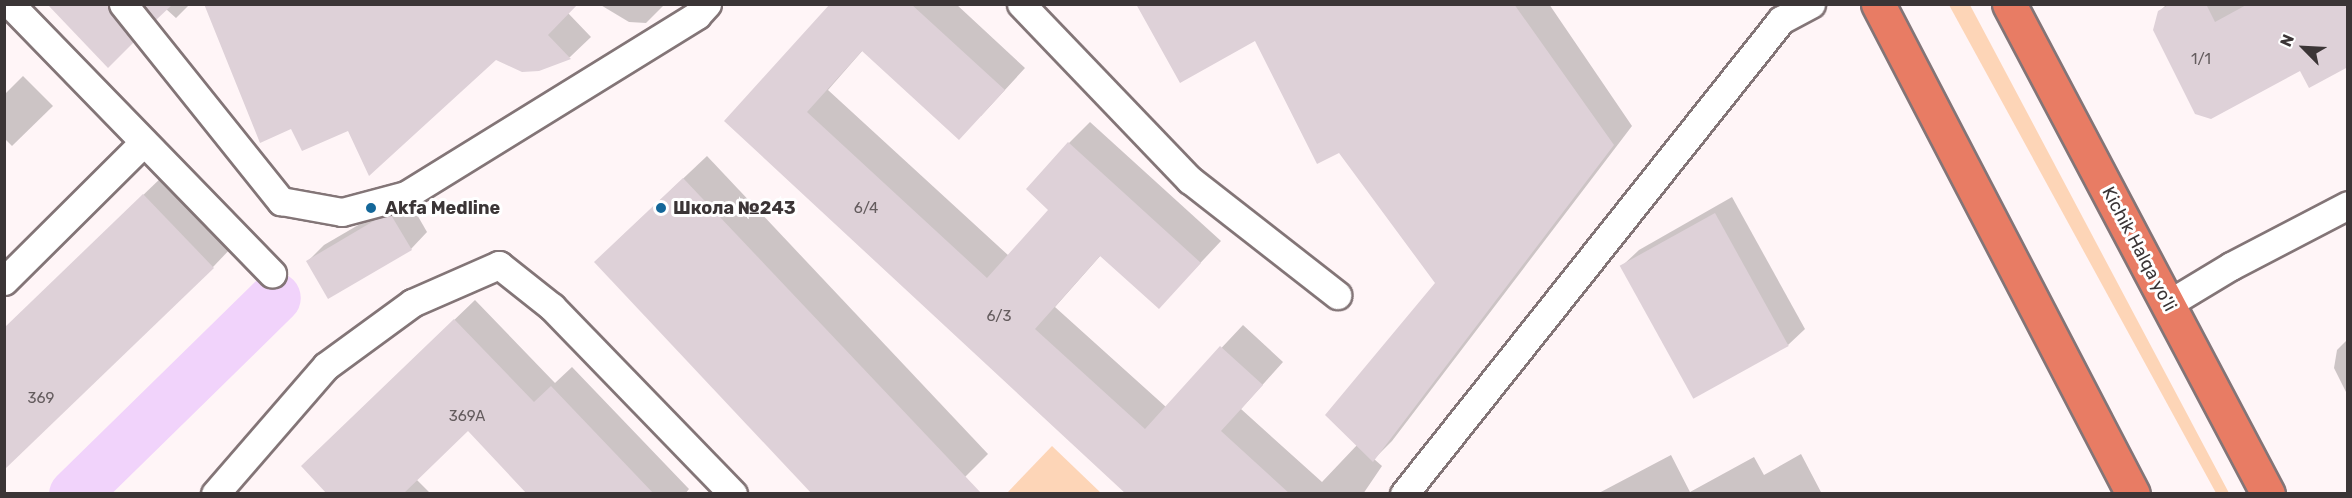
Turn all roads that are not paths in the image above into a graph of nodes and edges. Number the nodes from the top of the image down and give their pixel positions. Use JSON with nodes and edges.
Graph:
{"nodes":[{"id":1,"x":10,"y":4,"type":"edge"},
{"id":2,"x":123,"y":4,"type":"edge"},
{"id":3,"x":707,"y":4,"type":"edge"},
{"id":4,"x":1021,"y":4,"type":"edge"},
{"id":5,"x":1811,"y":4,"type":"edge"},
{"id":6,"x":1878,"y":4,"type":"edge"},
{"id":7,"x":2009,"y":4,"type":"edge"},
{"id":8,"x":144,"y":142,"type":"junction"},
{"id":9,"x":2348,"y":205,"type":"edge"},
{"id":10,"x":272,"y":273,"type":"dead end"},
{"id":11,"x":4,"y":281,"type":"edge"},
{"id":12,"x":1337,"y":294,"type":"dead end"},
{"id":13,"x":2168,"y":304,"type":"junction"},
{"id":14,"x":215,"y":494,"type":"edge"},
{"id":15,"x":733,"y":494,"type":"edge"},
{"id":16,"x":1404,"y":494,"type":"edge"},
{"id":17,"x":2133,"y":494,"type":"edge"},
{"id":18,"x":2268,"y":494,"type":"edge"}],
"edges":[{"from":1,"to":8,"type":"lane"},
{"from":2,"to":3,"type":"lane"},
{"from":4,"to":12,"type":"lane"},
{"from":5,"to":16,"type":"lane"},
{"from":6,"to":17,"type":"highway"},
{"from":7,"to":13,"type":"highway","name":"Kichik Halqa yo'li"},
{"from":8,"to":10,"type":"lane"},
{"from":8,"to":11,"type":"lane"},
{"from":9,"to":13,"type":"lane"},
{"from":13,"to":18,"type":"highway","name":"Kichik Halqa yo'li"},
{"from":14,"to":15,"type":"lane"}]}
